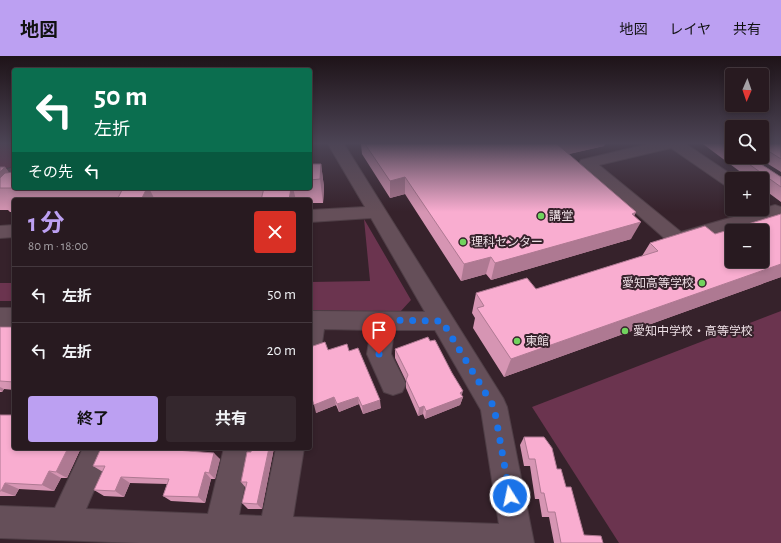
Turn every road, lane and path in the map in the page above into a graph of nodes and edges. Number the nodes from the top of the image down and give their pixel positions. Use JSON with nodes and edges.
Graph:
{"nodes":[{"id":1,"x":350,"y":167,"type":"edge"},
{"id":2,"x":591,"y":167,"type":"edge"},
{"id":3,"x":709,"y":167,"type":"edge"},
{"id":4,"x":12,"y":173,"type":"edge"},
{"id":5,"x":0,"y":176,"type":"edge"},
{"id":6,"x":725,"y":177,"type":"edge"},
{"id":7,"x":769,"y":207,"type":"edge"},
{"id":8,"x":377,"y":212,"type":"junction"},
{"id":9,"x":769,"y":212,"type":"edge"},
{"id":10,"x":312,"y":216,"type":"edge"},
{"id":11,"x":757,"y":216,"type":"edge"},
{"id":12,"x":12,"y":231,"type":"edge"},
{"id":13,"x":0,"y":232,"type":"edge"},
{"id":14,"x":0,"y":317,"type":"edge"},
{"id":15,"x":12,"y":317,"type":"edge"},
{"id":16,"x":312,"y":320,"type":"edge"},
{"id":17,"x":384,"y":320,"type":"junction"},
{"id":18,"x":442,"y":321,"type":"junction"},
{"id":19,"x":393,"y":384,"type":"dead end"},
{"id":20,"x":97,"y":450,"type":"edge"},
{"id":21,"x":238,"y":450,"type":"edge"},
{"id":22,"x":290,"y":450,"type":"edge"},
{"id":23,"x":0,"y":522,"type":"edge"},
{"id":24,"x":64,"y":524,"type":"junction"},
{"id":25,"x":220,"y":530,"type":"junction"},
{"id":26,"x":274,"y":537,"type":"edge"},
{"id":27,"x":518,"y":542,"type":"edge"}],
"edges":[{"from":1,"to":8,"type":"street"},
{"from":2,"to":11,"type":"street"},
{"from":3,"to":6,"type":"street"},
{"from":4,"to":5,"type":"street"},
{"from":7,"to":9,"type":"street"},
{"from":8,"to":10,"type":"street"},
{"from":8,"to":18,"type":"street"},
{"from":12,"to":13,"type":"street"},
{"from":14,"to":15,"type":"street"},
{"from":16,"to":17,"type":"street"},
{"from":17,"to":18,"type":"street"},
{"from":17,"to":19,"type":"street"},
{"from":18,"to":27,"type":"street"},
{"from":20,"to":24,"type":"street"},
{"from":21,"to":25,"type":"street"},
{"from":22,"to":26,"type":"street"},
{"from":23,"to":24,"type":"street"},
{"from":24,"to":25,"type":"street"},
{"from":25,"to":26,"type":"street"},
{"from":26,"to":27,"type":"street"}]}
